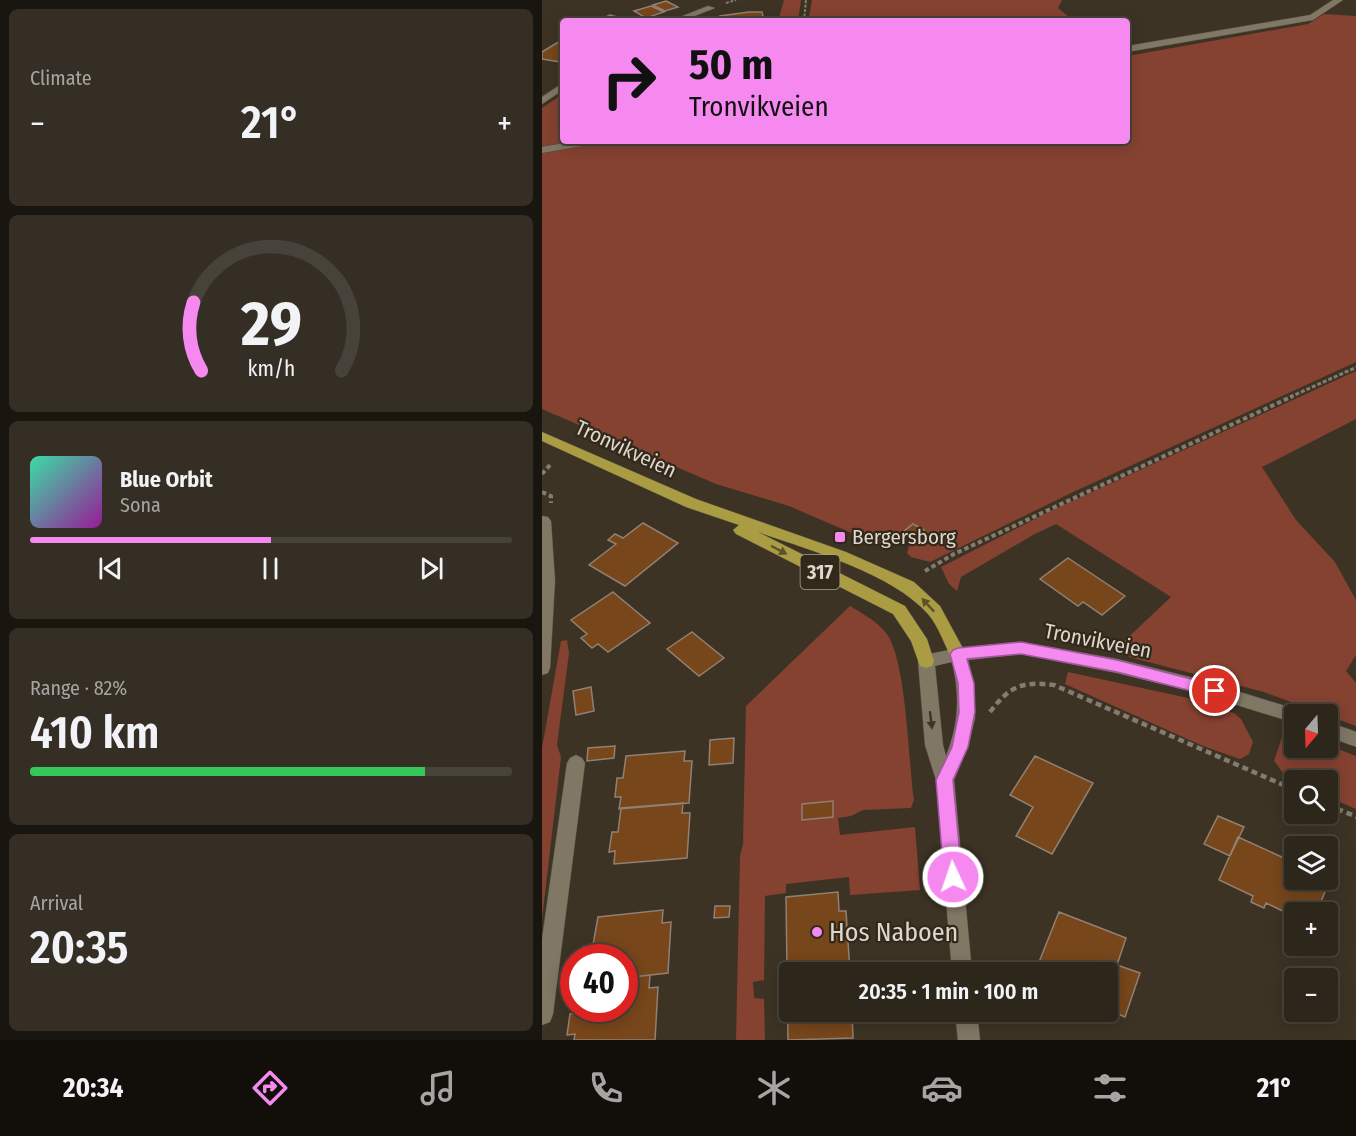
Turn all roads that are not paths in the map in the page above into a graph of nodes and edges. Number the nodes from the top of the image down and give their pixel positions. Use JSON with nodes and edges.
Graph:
{"nodes":[{"id":1,"x":1339,"y":0,"type":"edge"},
{"id":2,"x":711,"y":8,"type":"dead end"},
{"id":3,"x":683,"y":18,"type":"edge"},
{"id":4,"x":1130,"y":48,"type":"edge"},
{"id":5,"x":560,"y":88,"type":"edge"},
{"id":6,"x":542,"y":101,"type":"edge"},
{"id":7,"x":576,"y":144,"type":"edge"},
{"id":8,"x":542,"y":150,"type":"edge"},
{"id":9,"x":542,"y":436,"type":"edge"},
{"id":10,"x":691,"y":503,"type":"junction"},
{"id":11,"x":543,"y":521,"type":"edge"},
{"id":12,"x":958,"y":654,"type":"junction"},
{"id":13,"x":926,"y":661,"type":"junction"},
{"id":14,"x":542,"y":668,"type":"edge"},
{"id":15,"x":1284,"y":713,"type":"edge"},
{"id":16,"x":1338,"y":733,"type":"edge"},
{"id":17,"x":1356,"y":740,"type":"edge"},
{"id":18,"x":576,"y":762,"type":"dead end"},
{"id":19,"x":945,"y":780,"type":"junction"},
{"id":20,"x":961,"y":962,"type":"edge"},
{"id":21,"x":542,"y":1014,"type":"edge"},
{"id":22,"x":967,"y":1022,"type":"edge"},
{"id":23,"x":969,"y":1040,"type":"edge"}],
"edges":[{"from":1,"to":4,"type":"street"},
{"from":2,"to":3,"type":"street"},
{"from":5,"to":6,"type":"street"},
{"from":7,"to":8,"type":"street"},
{"from":9,"to":10,"type":"main road","name":"Tronvikveien","number":"317"},
{"from":12,"to":10,"type":"main road","name":"Tronvikveien","number":"317","one_way":true},
{"from":10,"to":13,"type":"main road","name":"Tronvikveien","number":"317","one_way":true},
{"from":11,"to":14,"type":"street"},
{"from":12,"to":13,"type":"street","name":"Tronvikveien"},
{"from":12,"to":15,"type":"street","name":"Tronvikveien"},
{"from":12,"to":19,"type":"street"},
{"from":13,"to":19,"type":"street","one_way":true},
{"from":16,"to":17,"type":"street"},
{"from":18,"to":21,"type":"street"},
{"from":19,"to":20,"type":"street"},
{"from":22,"to":23,"type":"street"}]}
